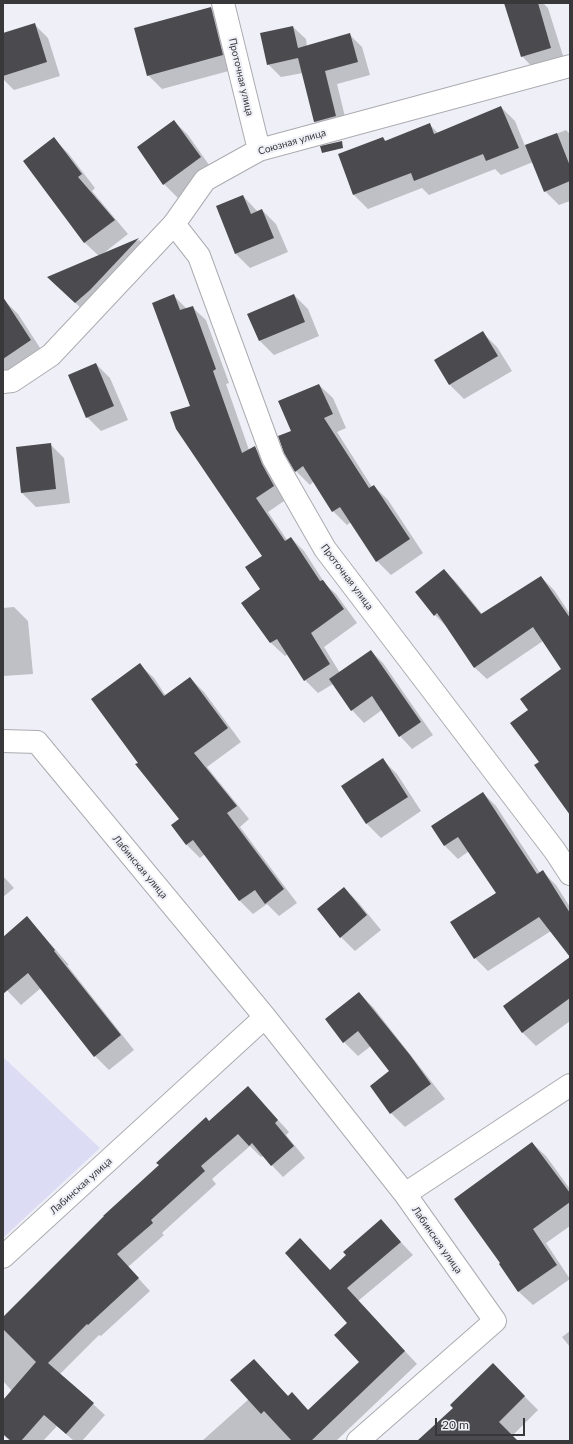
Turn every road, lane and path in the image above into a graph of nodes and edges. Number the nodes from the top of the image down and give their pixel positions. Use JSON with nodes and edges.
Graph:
{"nodes":[{"id":1,"x":224,"y":3,"type":"edge"},
{"id":2,"x":570,"y":66,"type":"edge"},
{"id":3,"x":259,"y":150,"type":"junction"},
{"id":4,"x":174,"y":224,"type":"junction"},
{"id":5,"x":3,"y":382,"type":"edge"},
{"id":6,"x":3,"y":741,"type":"edge"},
{"id":7,"x":562,"y":848,"type":"edge"},
{"id":8,"x":570,"y":874,"type":"edge"},
{"id":9,"x":265,"y":1017,"type":"junction"},
{"id":10,"x":570,"y":1085,"type":"edge"},
{"id":11,"x":405,"y":1194,"type":"junction"},
{"id":12,"x":3,"y":1257,"type":"edge"},
{"id":13,"x":358,"y":1441,"type":"edge"}],
"edges":[{"from":1,"to":3,"type":"street","name":"Проточная улица"},
{"from":2,"to":3,"type":"street","name":"Союзная улица"},
{"from":3,"to":4,"type":"street","name":"Союзная улица"},
{"from":4,"to":5,"type":"street","name":"Союзная улица"},
{"from":4,"to":7,"type":"street","name":"Проточная улица"},
{"from":6,"to":9,"type":"street","name":"Лабинская улица"},
{"from":7,"to":8,"type":"street","name":"Проточная улица"},
{"from":9,"to":11,"type":"street","name":"Лабинская улица"},
{"from":9,"to":12,"type":"street","name":"Лабинская улица"},
{"from":10,"to":11,"type":"street"},
{"from":11,"to":13,"type":"street","name":"Лабинская улица"}]}
